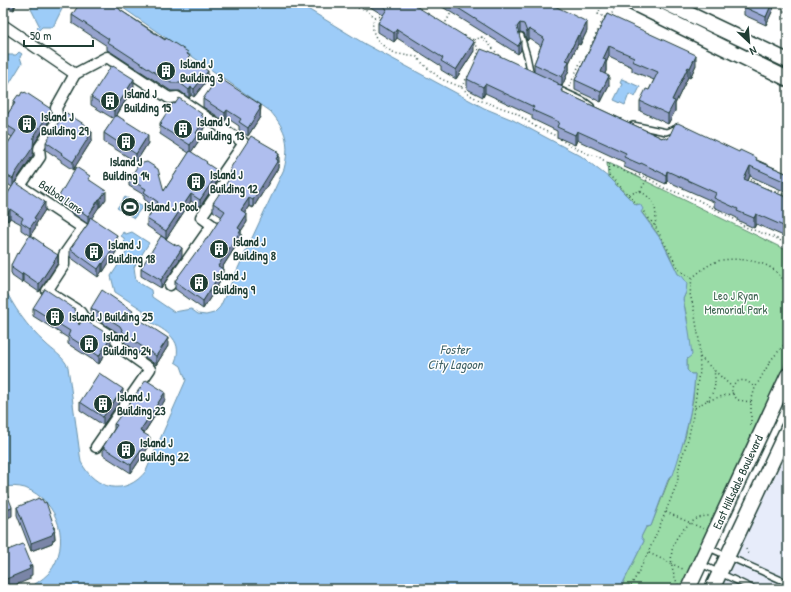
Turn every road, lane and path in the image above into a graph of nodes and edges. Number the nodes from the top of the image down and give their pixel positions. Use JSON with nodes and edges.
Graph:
{"nodes":[{"id":1,"x":347,"y":3,"type":"edge"},
{"id":2,"x":603,"y":3,"type":"edge"},
{"id":3,"x":633,"y":3,"type":"edge"},
{"id":4,"x":666,"y":3,"type":"edge"},
{"id":5,"x":787,"y":3,"type":"edge"},
{"id":6,"x":615,"y":8,"type":"dead end"},
{"id":7,"x":453,"y":9,"type":"edge"},
{"id":8,"x":388,"y":15,"type":"edge"},
{"id":9,"x":375,"y":17,"type":"junction"},
{"id":10,"x":604,"y":17,"type":"junction"},
{"id":11,"x":788,"y":22,"type":"edge"},
{"id":12,"x":3,"y":25,"type":"edge"},
{"id":13,"x":448,"y":28,"type":"edge"},
{"id":14,"x":457,"y":34,"type":"edge"},
{"id":15,"x":485,"y":36,"type":"dead end"},
{"id":16,"x":521,"y":36,"type":"edge"},
{"id":17,"x":481,"y":37,"type":"junction"},
{"id":18,"x":474,"y":40,"type":"junction"},
{"id":19,"x":502,"y":59,"type":"edge"},
{"id":20,"x":788,"y":61,"type":"edge"},
{"id":21,"x":474,"y":63,"type":"edge"},
{"id":22,"x":472,"y":69,"type":"edge"},
{"id":23,"x":75,"y":74,"type":"junction"},
{"id":24,"x":536,"y":78,"type":"edge"},
{"id":25,"x":788,"y":79,"type":"edge"},
{"id":26,"x":461,"y":86,"type":"junction"},
{"id":27,"x":554,"y":87,"type":"edge"},
{"id":28,"x":566,"y":92,"type":"junction"},
{"id":29,"x":595,"y":109,"type":"edge"},
{"id":30,"x":624,"y":124,"type":"edge"},
{"id":31,"x":678,"y":128,"type":"edge"},
{"id":32,"x":608,"y":163,"type":"junction"},
{"id":33,"x":743,"y":174,"type":"edge"},
{"id":34,"x":647,"y":175,"type":"edge"},
{"id":35,"x":648,"y":178,"type":"junction"},
{"id":36,"x":753,"y":181,"type":"junction"},
{"id":37,"x":749,"y":188,"type":"edge"},
{"id":38,"x":640,"y":191,"type":"junction"},
{"id":39,"x":629,"y":194,"type":"junction"},
{"id":40,"x":788,"y":197,"type":"edge"},
{"id":41,"x":637,"y":204,"type":"dead end"},
{"id":42,"x":643,"y":211,"type":"dead end"},
{"id":43,"x":736,"y":214,"type":"edge"},
{"id":44,"x":733,"y":219,"type":"junction"},
{"id":45,"x":655,"y":226,"type":"junction"},
{"id":46,"x":788,"y":245,"type":"edge"},
{"id":47,"x":692,"y":278,"type":"junction"},
{"id":48,"x":170,"y":285,"type":"dead end"},
{"id":49,"x":788,"y":287,"type":"edge"},
{"id":50,"x":788,"y":336,"type":"edge"},
{"id":51,"x":700,"y":357,"type":"junction"},
{"id":52,"x":714,"y":370,"type":"junction"},
{"id":53,"x":788,"y":375,"type":"edge"},
{"id":54,"x":732,"y":387,"type":"junction"},
{"id":55,"x":755,"y":388,"type":"junction"},
{"id":56,"x":733,"y":394,"type":"junction"},
{"id":57,"x":706,"y":401,"type":"junction"},
{"id":58,"x":751,"y":402,"type":"junction"},
{"id":59,"x":695,"y":408,"type":"junction"},
{"id":60,"x":788,"y":428,"type":"edge"},
{"id":61,"x":751,"y":429,"type":"dead end"},
{"id":62,"x":96,"y":447,"type":"dead end"},
{"id":63,"x":666,"y":512,"type":"junction"},
{"id":64,"x":711,"y":516,"type":"dead end"},
{"id":65,"x":690,"y":523,"type":"junction"},
{"id":66,"x":704,"y":529,"type":"dead end"},
{"id":67,"x":708,"y":548,"type":"junction"},
{"id":68,"x":746,"y":549,"type":"dead end"},
{"id":69,"x":649,"y":553,"type":"junction"},
{"id":70,"x":749,"y":556,"type":"dead end"},
{"id":71,"x":727,"y":557,"type":"junction"},
{"id":72,"x":671,"y":564,"type":"junction"},
{"id":73,"x":700,"y":564,"type":"junction"},
{"id":74,"x":720,"y":573,"type":"junction"},
{"id":75,"x":683,"y":576,"type":"dead end"},
{"id":76,"x":788,"y":584,"type":"edge"},
{"id":77,"x":682,"y":585,"type":"edge"},
{"id":78,"x":733,"y":588,"type":"edge"},
{"id":79,"x":629,"y":589,"type":"edge"},
{"id":80,"x":677,"y":589,"type":"edge"},
{"id":81,"x":712,"y":589,"type":"edge"},
{"id":82,"x":730,"y":589,"type":"edge"},
{"id":83,"x":754,"y":589,"type":"edge"}],
"edges":[{"from":1,"to":9,"type":"path"},
{"from":2,"to":10,"type":"path"},
{"from":3,"to":25,"type":"main road"},
{"from":4,"to":20,"type":"main road"},
{"from":5,"to":11,"type":"path"},
{"from":6,"to":10,"type":"path"},
{"from":7,"to":13,"type":"path"},
{"from":8,"to":9,"type":"path"},
{"from":9,"to":26,"type":"path"},
{"from":10,"to":28,"type":"path"},
{"from":12,"to":23,"type":"street"},
{"from":14,"to":18,"type":"path"},
{"from":15,"to":17,"type":"path"},
{"from":16,"to":24,"type":"lane"},
{"from":17,"to":18,"type":"path"},
{"from":17,"to":19,"type":"path"},
{"from":18,"to":21,"type":"path"},
{"from":22,"to":26,"type":"path"},
{"from":23,"to":48,"type":"street"},
{"from":23,"to":62,"type":"street","name":"Balboa Lane"},
{"from":26,"to":32,"type":"path"},
{"from":27,"to":28,"type":"lane"},
{"from":28,"to":29,"type":"lane"},
{"from":30,"to":31,"type":"lane"},
{"from":32,"to":35,"type":"path"},
{"from":32,"to":39,"type":"path"},
{"from":33,"to":36,"type":"path"},
{"from":34,"to":35,"type":"path"},
{"from":35,"to":38,"type":"path"},
{"from":35,"to":44,"type":"path"},
{"from":36,"to":37,"type":"path"},
{"from":36,"to":40,"type":"path"},
{"from":38,"to":39,"type":"path"},
{"from":38,"to":45,"type":"path"},
{"from":39,"to":41,"type":"path"},
{"from":42,"to":45,"type":"path"},
{"from":43,"to":44,"type":"path"},
{"from":44,"to":46,"type":"path"},
{"from":45,"to":47,"type":"path"},
{"from":47,"to":49,"type":"path"},
{"from":47,"to":51,"type":"path"},
{"from":50,"to":55,"type":"path"},
{"from":51,"to":52,"type":"path"},
{"from":51,"to":59,"type":"path"},
{"from":52,"to":54,"type":"path"},
{"from":52,"to":57,"type":"path"},
{"from":53,"to":67,"type":"main road","name":"East Hillsdale Boulevard"},
{"from":54,"to":55,"type":"path"},
{"from":54,"to":56,"type":"path"},
{"from":55,"to":58,"type":"path"},
{"from":56,"to":57,"type":"path"},
{"from":56,"to":58,"type":"path"},
{"from":57,"to":59,"type":"path"},
{"from":58,"to":61,"type":"path"},
{"from":59,"to":63,"type":"path"},
{"from":60,"to":71,"type":"main road","name":"East Hillsdale Boulevard"},
{"from":63,"to":65,"type":"path"},
{"from":63,"to":69,"type":"path"},
{"from":64,"to":65,"type":"path"},
{"from":65,"to":66,"type":"path"},
{"from":65,"to":72,"type":"path"},
{"from":67,"to":71,"type":"lane"},
{"from":67,"to":73,"type":"main road","name":"East Hillsdale Boulevard"},
{"from":68,"to":70,"type":"path"},
{"from":69,"to":72,"type":"path"},
{"from":69,"to":79,"type":"path"},
{"from":71,"to":74,"type":"main road","name":"East Hillsdale Boulevard"},
{"from":71,"to":76,"type":"lane"},
{"from":72,"to":75,"type":"path"},
{"from":72,"to":77,"type":"path"},
{"from":73,"to":74,"type":"lane"},
{"from":73,"to":77,"type":"main road","name":"East Hillsdale Boulevard"},
{"from":74,"to":81,"type":"main road","name":"East Hillsdale Boulevard"},
{"from":74,"to":83,"type":"lane"},
{"from":77,"to":80,"type":"path"},
{"from":78,"to":82,"type":"path"}]}
